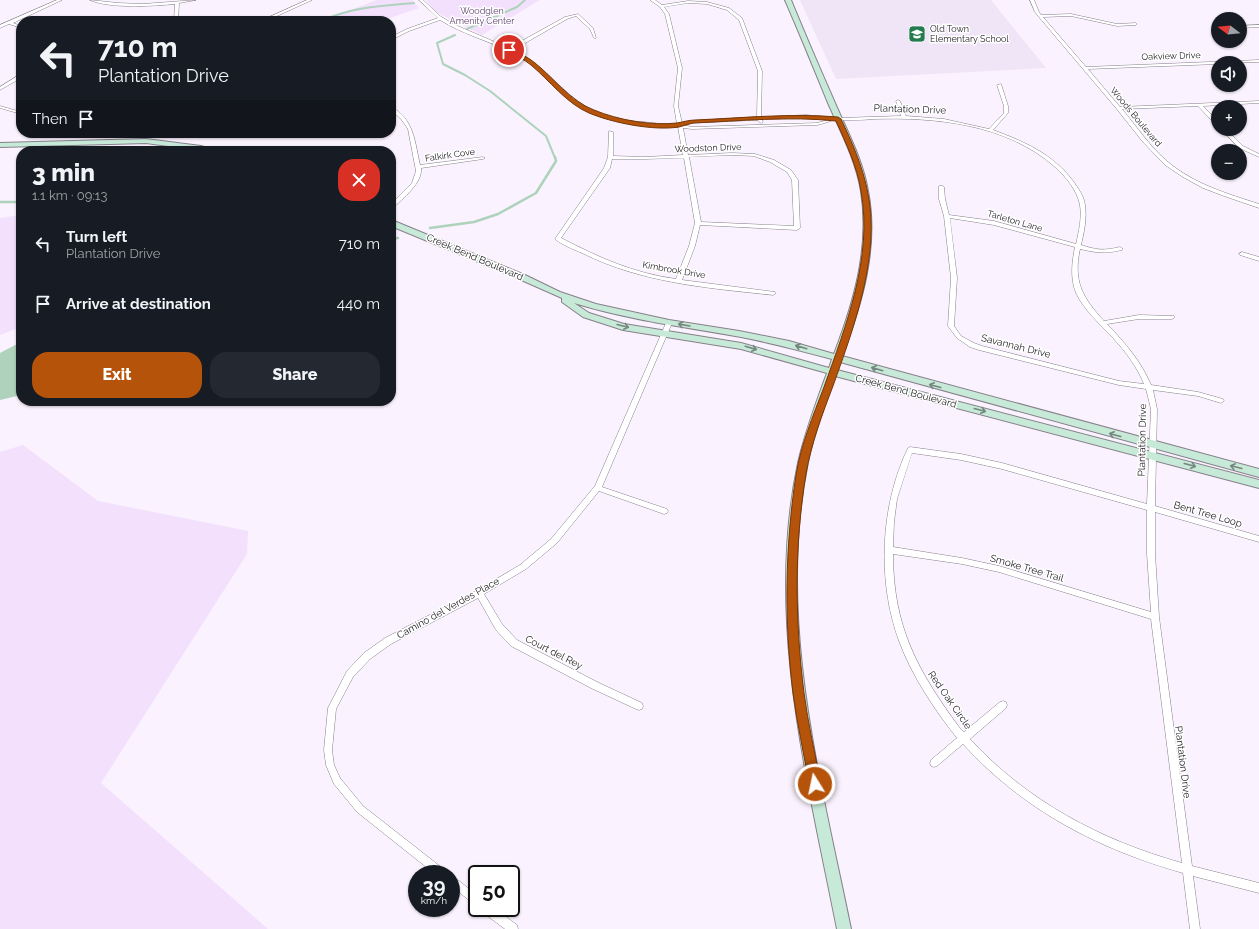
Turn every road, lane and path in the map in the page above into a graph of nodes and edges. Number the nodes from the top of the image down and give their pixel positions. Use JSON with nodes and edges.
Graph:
{"nodes":[{"id":1,"x":60,"y":0,"type":"edge"},
{"id":2,"x":92,"y":0,"type":"edge"},
{"id":3,"x":194,"y":0,"type":"edge"},
{"id":4,"x":310,"y":0,"type":"edge"},
{"id":5,"x":421,"y":0,"type":"edge"},
{"id":6,"x":652,"y":0,"type":"edge"},
{"id":7,"x":788,"y":0,"type":"edge"},
{"id":8,"x":1032,"y":0,"type":"edge"},
{"id":9,"x":177,"y":3,"type":"junction"},
{"id":10,"x":661,"y":6,"type":"junction"},
{"id":11,"x":25,"y":16,"type":"edge"},
{"id":12,"x":176,"y":16,"type":"edge"},
{"id":13,"x":274,"y":16,"type":"edge"},
{"id":14,"x":1040,"y":16,"type":"junction"},
{"id":15,"x":440,"y":19,"type":"junction"},
{"id":16,"x":16,"y":20,"type":"edge"},
{"id":17,"x":9,"y":23,"type":"junction"},
{"id":18,"x":1135,"y":24,"type":"dead end"},
{"id":19,"x":16,"y":25,"type":"edge"},
{"id":20,"x":1259,"y":26,"type":"edge"},
{"id":21,"x":0,"y":27,"type":"edge"},
{"id":22,"x":1247,"y":27,"type":"edge"},
{"id":23,"x":396,"y":36,"type":"edge"},
{"id":24,"x":595,"y":37,"type":"dead end"},
{"id":25,"x":509,"y":50,"type":"junction"},
{"id":26,"x":1259,"y":61,"type":"edge"},
{"id":27,"x":1084,"y":68,"type":"junction"},
{"id":28,"x":16,"y":79,"type":"edge"},
{"id":29,"x":999,"y":85,"type":"dead end"},
{"id":30,"x":0,"y":89,"type":"edge"},
{"id":31,"x":898,"y":101,"type":"dead end"},
{"id":32,"x":1259,"y":102,"type":"edge"},
{"id":33,"x":1199,"y":104,"type":"junction"},
{"id":34,"x":0,"y":107,"type":"edge"},
{"id":35,"x":1118,"y":108,"type":"junction"},
{"id":36,"x":16,"y":112,"type":"edge"},
{"id":37,"x":396,"y":112,"type":"edge"},
{"id":38,"x":904,"y":117,"type":"junction"},
{"id":39,"x":1211,"y":117,"type":"edge"},
{"id":40,"x":759,"y":119,"type":"junction"},
{"id":41,"x":838,"y":119,"type":"junction"},
{"id":42,"x":678,"y":125,"type":"junction"},
{"id":43,"x":762,"y":125,"type":"junction"},
{"id":44,"x":990,"y":130,"type":"junction"},
{"id":45,"x":611,"y":132,"type":"dead end"},
{"id":46,"x":1230,"y":136,"type":"edge"},
{"id":47,"x":0,"y":145,"type":"edge"},
{"id":48,"x":185,"y":146,"type":"edge"},
{"id":49,"x":685,"y":156,"type":"junction"},
{"id":50,"x":1259,"y":156,"type":"edge"},
{"id":51,"x":610,"y":157,"type":"junction"},
{"id":52,"x":483,"y":158,"type":"dead end"},
{"id":53,"x":418,"y":167,"type":"junction"},
{"id":54,"x":941,"y":187,"type":"dead end"},
{"id":55,"x":396,"y":202,"type":"edge"},
{"id":56,"x":1259,"y":206,"type":"edge"},
{"id":57,"x":947,"y":216,"type":"junction"},
{"id":58,"x":698,"y":223,"type":"junction"},
{"id":59,"x":396,"y":225,"type":"edge"},
{"id":60,"x":1078,"y":247,"type":"junction"},
{"id":61,"x":1120,"y":250,"type":"dead end"},
{"id":62,"x":1242,"y":254,"type":"dead end"},
{"id":63,"x":1259,"y":259,"type":"edge"},
{"id":64,"x":678,"y":282,"type":"junction"},
{"id":65,"x":773,"y":293,"type":"dead end"},
{"id":66,"x":557,"y":294,"type":"junction"},
{"id":67,"x":1172,"y":317,"type":"dead end"},
{"id":68,"x":669,"y":323,"type":"junction"},
{"id":69,"x":1102,"y":323,"type":"junction"},
{"id":70,"x":664,"y":334,"type":"junction"},
{"id":71,"x":838,"y":358,"type":"junction"},
{"id":72,"x":833,"y":372,"type":"junction"},
{"id":73,"x":1150,"y":388,"type":"junction"},
{"id":74,"x":1221,"y":401,"type":"dead end"},
{"id":75,"x":1153,"y":450,"type":"junction"},
{"id":76,"x":1259,"y":473,"type":"edge"},
{"id":77,"x":1259,"y":484,"type":"edge"},
{"id":78,"x":598,"y":488,"type":"junction"},
{"id":79,"x":1151,"y":508,"type":"junction"},
{"id":80,"x":664,"y":511,"type":"dead end"},
{"id":81,"x":1259,"y":539,"type":"edge"},
{"id":82,"x":890,"y":550,"type":"junction"},
{"id":83,"x":479,"y":593,"type":"junction"},
{"id":84,"x":1155,"y":617,"type":"junction"},
{"id":85,"x":1003,"y":705,"type":"dead end"},
{"id":86,"x":639,"y":706,"type":"dead end"},
{"id":87,"x":963,"y":738,"type":"junction"},
{"id":88,"x":934,"y":763,"type":"dead end"},
{"id":89,"x":432,"y":865,"type":"edge"},
{"id":90,"x":1187,"y":869,"type":"junction"},
{"id":91,"x":460,"y":887,"type":"edge"},
{"id":92,"x":1259,"y":888,"type":"edge"},
{"id":93,"x":468,"y":894,"type":"edge"},
{"id":94,"x":498,"y":917,"type":"edge"},
{"id":95,"x":513,"y":929,"type":"edge"},
{"id":96,"x":844,"y":929,"type":"edge"},
{"id":97,"x":1195,"y":929,"type":"edge"}],
"edges":[{"from":1,"to":11,"type":"street"},
{"from":2,"to":9,"type":"street"},
{"from":3,"to":9,"type":"street"},
{"from":4,"to":13,"type":"street"},
{"from":5,"to":15,"type":"street","name":"Plantation Drive"},
{"from":6,"to":10,"type":"street"},
{"from":7,"to":41,"type":"street"},
{"from":8,"to":14,"type":"street","name":"Woods Boulevard"},
{"from":9,"to":12,"type":"street"},
{"from":10,"to":40,"type":"street"},
{"from":10,"to":42,"type":"street"},
{"from":14,"to":18,"type":"street"},
{"from":14,"to":27,"type":"street","name":"Woods Boulevard"},
{"from":15,"to":23,"type":"street"},
{"from":15,"to":25,"type":"street","name":"Plantation Drive"},
{"from":16,"to":17,"type":"street"},
{"from":17,"to":19,"type":"street"},
{"from":17,"to":21,"type":"street"},
{"from":20,"to":22,"type":"street"},
{"from":24,"to":25,"type":"street"},
{"from":25,"to":42,"type":"street","name":"Plantation Drive"},
{"from":26,"to":27,"type":"street","name":"Oakview Drive"},
{"from":27,"to":35,"type":"street","name":"Woods Boulevard"},
{"from":28,"to":30,"type":"street"},
{"from":29,"to":44,"type":"street"},
{"from":31,"to":38,"type":"street"},
{"from":32,"to":33,"type":"street"},
{"from":33,"to":35,"type":"street"},
{"from":33,"to":39,"type":"street"},
{"from":34,"to":36,"type":"street"},
{"from":35,"to":56,"type":"street","name":"Woods Boulevard"},
{"from":37,"to":53,"type":"street"},
{"from":38,"to":41,"type":"street","name":"Plantation Drive"},
{"from":38,"to":44,"type":"street","name":"Plantation Drive"},
{"from":40,"to":41,"type":"street","name":"Plantation Drive"},
{"from":40,"to":42,"type":"street","name":"Plantation Drive"},
{"from":40,"to":43,"type":"street"},
{"from":41,"to":43,"type":"street","name":"Plantation Drive"},
{"from":41,"to":71,"type":"street"},
{"from":42,"to":43,"type":"street","name":"Plantation Drive"},
{"from":42,"to":49,"type":"street"},
{"from":44,"to":60,"type":"street","name":"Plantation Drive"},
{"from":45,"to":51,"type":"street","name":"Kimbrook Drive"},
{"from":46,"to":50,"type":"street"},
{"from":47,"to":48,"type":"street"},
{"from":49,"to":51,"type":"street","name":"Woodston Drive"},
{"from":49,"to":58,"type":"street"},
{"from":49,"to":58,"type":"street","name":"Woodston Drive"},
{"from":51,"to":64,"type":"street","name":"Kimbrook Drive"},
{"from":52,"to":53,"type":"street","name":"Falkirk Cove"},
{"from":53,"to":55,"type":"street"},
{"from":54,"to":57,"type":"street","name":"Savannah Drive"},
{"from":57,"to":60,"type":"street","name":"Tarleton Lane"},
{"from":57,"to":73,"type":"street","name":"Savannah Drive"},
{"from":58,"to":64,"type":"street"},
{"from":59,"to":66,"type":"street","name":"Creek Bend Boulevard"},
{"from":60,"to":61,"type":"street","name":"Tarleton Lane"},
{"from":60,"to":69,"type":"street","name":"Plantation Drive"},
{"from":62,"to":63,"type":"street"},
{"from":64,"to":65,"type":"street","name":"Kimbrook Drive"},
{"from":66,"to":68,"type":"street","name":"Creek Bend Boulevard"},
{"from":66,"to":70,"type":"street","name":"Creek Bend Boulevard","one_way":true},
{"from":67,"to":69,"type":"street"},
{"from":68,"to":70,"type":"street","name":"Camino del Verdes Place"},
{"from":71,"to":68,"type":"street","name":"Creek Bend Boulevard","one_way":true},
{"from":69,"to":73,"type":"street","name":"Plantation Drive"},
{"from":70,"to":72,"type":"street","name":"Creek Bend Boulevard","one_way":true},
{"from":70,"to":78,"type":"street","name":"Camino del Verdes Place"},
{"from":71,"to":72,"type":"street"},
{"from":75,"to":71,"type":"street","name":"Creek Bend Boulevard","one_way":true},
{"from":72,"to":75,"type":"street","name":"Creek Bend Boulevard","one_way":true},
{"from":72,"to":96,"type":"street"},
{"from":73,"to":74,"type":"street","name":"Savannah Drive"},
{"from":73,"to":75,"type":"street","name":"Plantation Drive"},
{"from":76,"to":75,"type":"street","name":"Creek Bend Boulevard","one_way":true},
{"from":75,"to":77,"type":"street","name":"Creek Bend Boulevard","one_way":true},
{"from":75,"to":79,"type":"street","name":"Plantation Drive"},
{"from":78,"to":80,"type":"street"},
{"from":78,"to":83,"type":"street","name":"Camino del Verdes Place"},
{"from":79,"to":81,"type":"street","name":"Bent Tree Loop"},
{"from":79,"to":82,"type":"street","name":"Red Oak Circle"},
{"from":79,"to":84,"type":"street","name":"Plantation Drive"},
{"from":82,"to":84,"type":"street","name":"Smoke Tree Trail"},
{"from":82,"to":87,"type":"street","name":"Red Oak Circle"},
{"from":83,"to":86,"type":"street","name":"Court del Rey"},
{"from":83,"to":89,"type":"street","name":"Camino del Verdes Place"},
{"from":84,"to":90,"type":"street","name":"Plantation Drive"},
{"from":85,"to":87,"type":"street"},
{"from":87,"to":88,"type":"street"},
{"from":87,"to":90,"type":"street","name":"Red Oak Circle"},
{"from":90,"to":92,"type":"street","name":"Red Oak Circle"},
{"from":90,"to":97,"type":"street","name":"Plantation Drive"},
{"from":91,"to":93,"type":"street"},
{"from":94,"to":95,"type":"street"}]}
